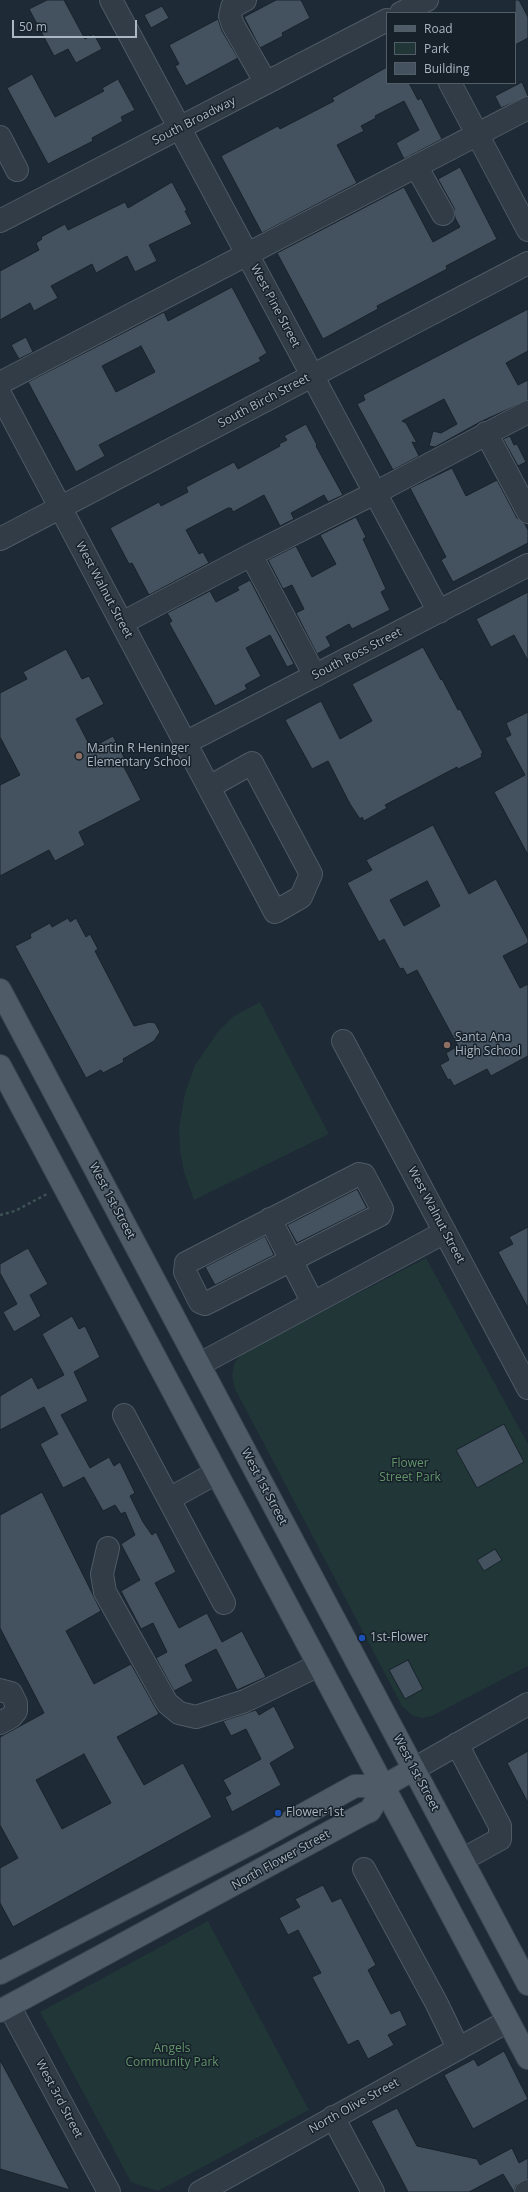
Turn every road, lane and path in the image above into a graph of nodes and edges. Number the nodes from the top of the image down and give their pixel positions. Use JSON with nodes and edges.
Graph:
{"nodes":[{"id":1,"x":111,"y":0,"type":"edge"},
{"id":2,"x":245,"y":0,"type":"edge"},
{"id":3,"x":386,"y":21,"type":"edge"},
{"id":4,"x":266,"y":83,"type":"junction"},
{"id":5,"x":451,"y":84,"type":"edge"},
{"id":6,"x":528,"y":108,"type":"edge"},
{"id":7,"x":180,"y":128,"type":"junction"},
{"id":8,"x":477,"y":134,"type":"junction"},
{"id":9,"x":0,"y":137,"type":"edge"},
{"id":10,"x":416,"y":166,"type":"junction"},
{"id":11,"x":17,"y":170,"type":"dead end"},
{"id":12,"x":443,"y":214,"type":"dead end"},
{"id":13,"x":0,"y":221,"type":"edge"},
{"id":14,"x":528,"y":230,"type":"edge"},
{"id":15,"x":247,"y":254,"type":"junction"},
{"id":16,"x":528,"y":263,"type":"edge"},
{"id":17,"x":312,"y":376,"type":"junction"},
{"id":18,"x":0,"y":383,"type":"edge"},
{"id":19,"x":0,"y":394,"type":"edge"},
{"id":20,"x":528,"y":412,"type":"edge"},
{"id":21,"x":486,"y":433,"type":"junction"},
{"id":22,"x":375,"y":493,"type":"junction"},
{"id":23,"x":60,"y":507,"type":"junction"},
{"id":24,"x":528,"y":512,"type":"edge"},
{"id":25,"x":0,"y":539,"type":"edge"},
{"id":26,"x":251,"y":555,"type":"junction"},
{"id":27,"x":528,"y":565,"type":"edge"},
{"id":28,"x":439,"y":612,"type":"junction"},
{"id":29,"x":122,"y":623,"type":"junction"},
{"id":30,"x":315,"y":676,"type":"junction"},
{"id":31,"x":185,"y":743,"type":"junction"},
{"id":32,"x":209,"y":787,"type":"junction"},
{"id":33,"x":0,"y":990,"type":"edge"},
{"id":34,"x":343,"y":1041,"type":"dead end"},
{"id":35,"x":0,"y":1066,"type":"edge"},
{"id":36,"x":63,"y":1185,"type":"junction"},
{"id":37,"x":0,"y":1216,"type":"edge"},
{"id":38,"x":270,"y":1219,"type":"junction"},
{"id":39,"x":445,"y":1232,"type":"junction"},
{"id":40,"x":292,"y":1260,"type":"junction"},
{"id":41,"x":313,"y":1303,"type":"junction"},
{"id":42,"x":200,"y":1364,"type":"junction"},
{"id":43,"x":528,"y":1388,"type":"edge"},
{"id":44,"x":124,"y":1415,"type":"dead end"},
{"id":45,"x":216,"y":1473,"type":"junction"},
{"id":46,"x":169,"y":1499,"type":"junction"},
{"id":47,"x":108,"y":1548,"type":"dead end"},
{"id":48,"x":224,"y":1603,"type":"dead end"},
{"id":49,"x":319,"y":1666,"type":"junction"},
{"id":50,"x":0,"y":1690,"type":"edge"},
{"id":51,"x":526,"y":1711,"type":"edge"},
{"id":52,"x":0,"y":1723,"type":"edge"},
{"id":53,"x":457,"y":1744,"type":"junction"},
{"id":54,"x":414,"y":1769,"type":"junction"},
{"id":55,"x":384,"y":1786,"type":"junction"},
{"id":56,"x":462,"y":1860,"type":"junction"},
{"id":57,"x":364,"y":1869,"type":"dead end"},
{"id":58,"x":0,"y":1973,"type":"edge"},
{"id":59,"x":528,"y":1984,"type":"edge"},
{"id":60,"x":5,"y":2009,"type":"edge"},
{"id":61,"x":518,"y":2022,"type":"edge"},
{"id":62,"x":458,"y":2048,"type":"junction"},
{"id":63,"x":528,"y":2058,"type":"edge"},
{"id":64,"x":333,"y":2117,"type":"junction"},
{"id":65,"x":109,"y":2192,"type":"edge"},
{"id":66,"x":200,"y":2192,"type":"edge"},
{"id":67,"x":373,"y":2192,"type":"edge"}],
"edges":[{"from":1,"to":7,"type":"street","name":"West Pine Street"},
{"from":2,"to":4,"type":"street"},
{"from":3,"to":4,"type":"street","name":"South Broadway"},
{"from":4,"to":7,"type":"street","name":"South Broadway"},
{"from":5,"to":8,"type":"street"},
{"from":6,"to":8,"type":"street"},
{"from":7,"to":13,"type":"street","name":"South Broadway"},
{"from":7,"to":15,"type":"street","name":"West Pine Street"},
{"from":8,"to":10,"type":"street"},
{"from":8,"to":14,"type":"street"},
{"from":9,"to":11,"type":"street"},
{"from":10,"to":12,"type":"street"},
{"from":10,"to":15,"type":"street"},
{"from":15,"to":17,"type":"street","name":"West Pine Street"},
{"from":15,"to":18,"type":"street"},
{"from":16,"to":17,"type":"street","name":"South Birch Street"},
{"from":17,"to":22,"type":"street","name":"West Pine Street"},
{"from":17,"to":23,"type":"street","name":"South Birch Street"},
{"from":19,"to":23,"type":"street","name":"West Walnut Street"},
{"from":20,"to":21,"type":"street"},
{"from":21,"to":22,"type":"street"},
{"from":21,"to":24,"type":"street"},
{"from":22,"to":26,"type":"street"},
{"from":22,"to":28,"type":"street","name":"West Pine Street"},
{"from":23,"to":25,"type":"street","name":"South Birch Street"},
{"from":23,"to":29,"type":"street","name":"West Walnut Street"},
{"from":26,"to":29,"type":"street"},
{"from":26,"to":30,"type":"street"},
{"from":27,"to":28,"type":"street","name":"South Ross Street"},
{"from":28,"to":30,"type":"street","name":"South Ross Street"},
{"from":29,"to":31,"type":"street","name":"West Walnut Street"},
{"from":30,"to":31,"type":"street","name":"South Ross Street"},
{"from":31,"to":32,"type":"street","name":"West Walnut Street"},
{"from":32,"to":32,"type":"street","name":"West Walnut Street"},
{"from":33,"to":42,"type":"main road","name":"West 1st Street"},
{"from":34,"to":39,"type":"street","name":"West Walnut Street"},
{"from":35,"to":36,"type":"main road"},
{"from":36,"to":37,"type":"path"},
{"from":36,"to":45,"type":"main road"},
{"from":38,"to":40,"type":"street"},
{"from":38,"to":40,"type":"street"},
{"from":38,"to":40,"type":"street"},
{"from":39,"to":41,"type":"street"},
{"from":39,"to":43,"type":"street","name":"West Walnut Street"},
{"from":40,"to":41,"type":"street"},
{"from":41,"to":42,"type":"street"},
{"from":42,"to":54,"type":"main road","name":"West 1st Street"},
{"from":44,"to":46,"type":"street"},
{"from":45,"to":46,"type":"street"},
{"from":45,"to":49,"type":"main road"},
{"from":46,"to":48,"type":"street"},
{"from":47,"to":49,"type":"street"},
{"from":49,"to":55,"type":"main road"},
{"from":50,"to":52,"type":"street"},
{"from":51,"to":53,"type":"street"},
{"from":53,"to":54,"type":"street"},
{"from":53,"to":56,"type":"street"},
{"from":54,"to":55,"type":"main road"},
{"from":54,"to":56,"type":"main road","name":"West 1st Street"},
{"from":55,"to":58,"type":"main road"},
{"from":55,"to":60,"type":"main road","name":"North Flower Street"},
{"from":55,"to":61,"type":"main road"},
{"from":56,"to":59,"type":"main road","name":"West 1st Street"},
{"from":57,"to":62,"type":"street"},
{"from":60,"to":65,"type":"street","name":"West 3rd Street"},
{"from":61,"to":62,"type":"street","name":"North Olive Street"},
{"from":61,"to":63,"type":"main road"},
{"from":62,"to":64,"type":"street","name":"North Olive Street"},
{"from":64,"to":66,"type":"street","name":"North Olive Street"},
{"from":64,"to":67,"type":"street"}]}
